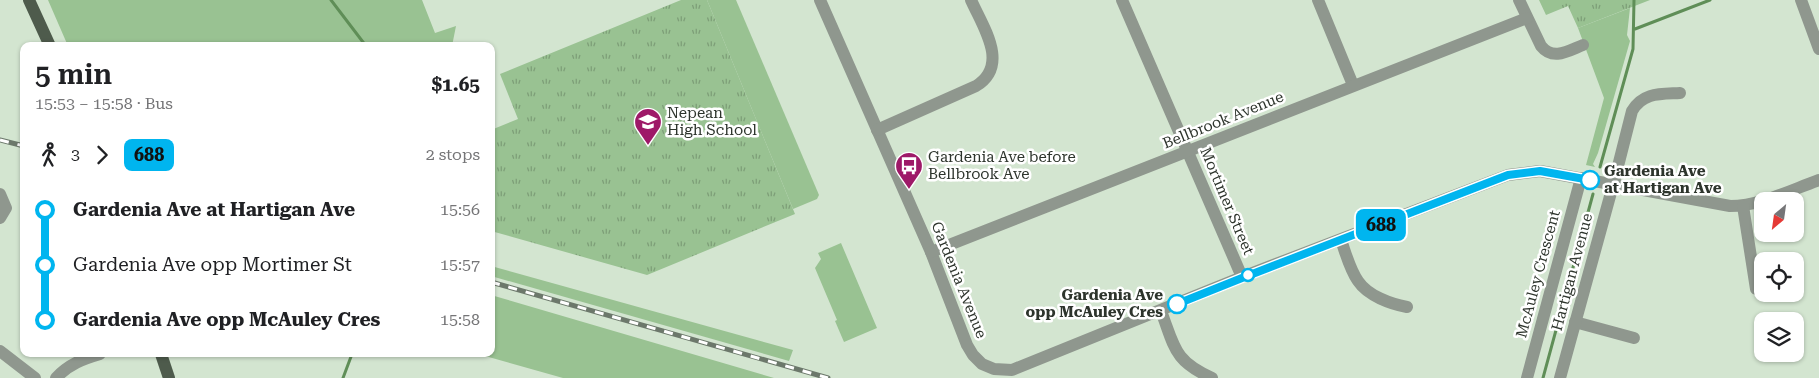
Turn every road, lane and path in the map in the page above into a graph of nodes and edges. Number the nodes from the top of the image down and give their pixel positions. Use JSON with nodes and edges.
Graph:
{"nodes":[{"id":1,"x":29,"y":0,"type":"edge"},
{"id":2,"x":820,"y":0,"type":"edge"},
{"id":3,"x":971,"y":0,"type":"edge"},
{"id":4,"x":1122,"y":0,"type":"edge"},
{"id":5,"x":1318,"y":0,"type":"edge"},
{"id":6,"x":1520,"y":0,"type":"edge"},
{"id":7,"x":1801,"y":0,"type":"edge"},
{"id":8,"x":1527,"y":18,"type":"junction"},
{"id":9,"x":48,"y":42,"type":"edge"},
{"id":10,"x":1583,"y":45,"type":"dead end"},
{"id":11,"x":1819,"y":49,"type":"edge"},
{"id":12,"x":1353,"y":85,"type":"junction"},
{"id":13,"x":1680,"y":93,"type":"dead end"},
{"id":14,"x":877,"y":130,"type":"junction"},
{"id":15,"x":1188,"y":152,"type":"junction"},
{"id":16,"x":1580,"y":178,"type":"junction"},
{"id":17,"x":1819,"y":180,"type":"edge"},
{"id":18,"x":1613,"y":185,"type":"junction"},
{"id":19,"x":0,"y":194,"type":"edge"},
{"id":20,"x":1743,"y":206,"type":"junction"},
{"id":21,"x":0,"y":218,"type":"edge"},
{"id":22,"x":1341,"y":240,"type":"junction"},
{"id":23,"x":931,"y":252,"type":"junction"},
{"id":24,"x":1754,"y":277,"type":"edge"},
{"id":25,"x":1242,"y":278,"type":"junction"},
{"id":26,"x":1407,"y":307,"type":"dead end"},
{"id":27,"x":1161,"y":311,"type":"junction"},
{"id":28,"x":1575,"y":322,"type":"junction"},
{"id":29,"x":1634,"y":338,"type":"dead end"},
{"id":30,"x":0,"y":351,"type":"edge"},
{"id":31,"x":91,"y":357,"type":"edge"},
{"id":32,"x":162,"y":357,"type":"edge"},
{"id":33,"x":35,"y":378,"type":"edge"},
{"id":34,"x":56,"y":378,"type":"edge"},
{"id":35,"x":169,"y":378,"type":"edge"},
{"id":36,"x":1212,"y":378,"type":"edge"},
{"id":37,"x":1527,"y":378,"type":"edge"},
{"id":38,"x":1560,"y":378,"type":"edge"}],
"edges":[{"from":1,"to":9,"type":"main road"},
{"from":2,"to":14,"type":"street","name":"Gardenia Avenue"},
{"from":3,"to":14,"type":"street"},
{"from":4,"to":15,"type":"street","name":"Mortimer Street"},
{"from":5,"to":12,"type":"street"},
{"from":6,"to":8,"type":"street"},
{"from":7,"to":11,"type":"street"},
{"from":8,"to":10,"type":"street"},
{"from":8,"to":12,"type":"street","name":"Bellbrook Avenue"},
{"from":12,"to":15,"type":"street","name":"Bellbrook Avenue"},
{"from":13,"to":18,"type":"street","name":"Hartigan Avenue"},
{"from":14,"to":23,"type":"street","name":"Gardenia Avenue"},
{"from":15,"to":23,"type":"street","name":"Bellbrook Avenue"},
{"from":15,"to":25,"type":"street","name":"Mortimer Street"},
{"from":16,"to":18,"type":"street","name":"Gardenia Avenue"},
{"from":16,"to":22,"type":"street","name":"Gardenia Avenue"},
{"from":16,"to":37,"type":"street","name":"McAuley Crescent"},
{"from":17,"to":20,"type":"street","name":"Gardenia Avenue"},
{"from":18,"to":20,"type":"street","name":"Gardenia Avenue"},
{"from":18,"to":28,"type":"street","name":"Hartigan Avenue"},
{"from":19,"to":21,"type":"street"},
{"from":20,"to":24,"type":"street"},
{"from":22,"to":25,"type":"street","name":"Gardenia Avenue"},
{"from":22,"to":26,"type":"street"},
{"from":23,"to":27,"type":"street","name":"Gardenia Avenue"},
{"from":25,"to":27,"type":"street","name":"Gardenia Avenue"},
{"from":27,"to":36,"type":"street"},
{"from":28,"to":29,"type":"street"},
{"from":28,"to":38,"type":"street","name":"Hartigan Avenue"},
{"from":30,"to":33,"type":"street"},
{"from":31,"to":34,"type":"street"},
{"from":32,"to":35,"type":"main road"}]}
